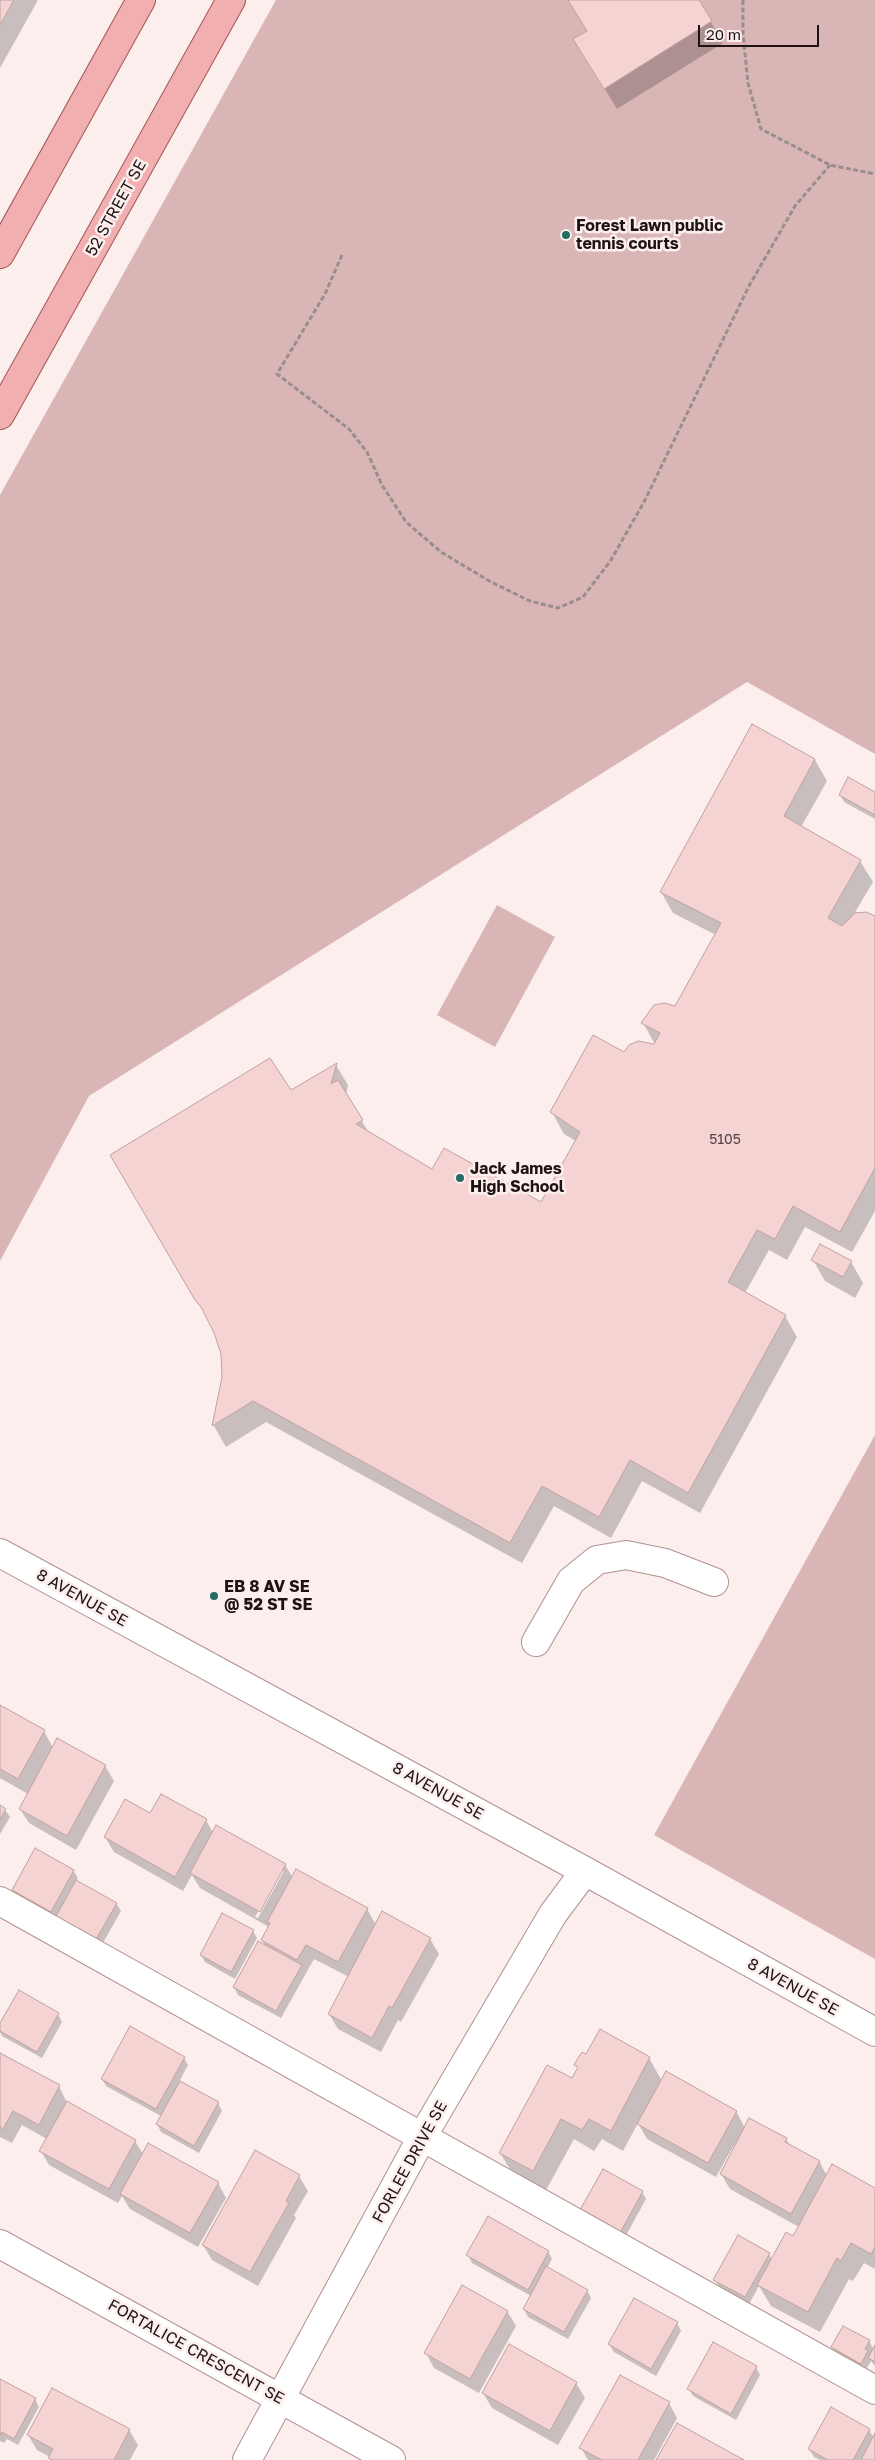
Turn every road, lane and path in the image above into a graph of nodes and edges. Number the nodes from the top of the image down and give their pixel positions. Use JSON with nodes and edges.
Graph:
{"nodes":[{"id":1,"x":141,"y":0,"type":"edge"},
{"id":2,"x":231,"y":0,"type":"edge"},
{"id":3,"x":743,"y":0,"type":"edge"},
{"id":4,"x":830,"y":165,"type":"junction"},
{"id":5,"x":875,"y":174,"type":"edge"},
{"id":6,"x":0,"y":254,"type":"edge"},
{"id":7,"x":342,"y":255,"type":"dead end"},
{"id":8,"x":0,"y":416,"type":"edge"},
{"id":9,"x":0,"y":1553,"type":"edge"},
{"id":10,"x":714,"y":1582,"type":"dead end"},
{"id":11,"x":536,"y":1642,"type":"dead end"},
{"id":12,"x":585,"y":1871,"type":"junction"},
{"id":13,"x":0,"y":1901,"type":"edge"},
{"id":14,"x":875,"y":2032,"type":"edge"},
{"id":15,"x":422,"y":2137,"type":"junction"},
{"id":16,"x":3,"y":2252,"type":"edge"},
{"id":17,"x":875,"y":2390,"type":"edge"},
{"id":18,"x":281,"y":2398,"type":"junction"},
{"id":19,"x":247,"y":2460,"type":"edge"},
{"id":20,"x":391,"y":2460,"type":"edge"}],
"edges":[{"from":1,"to":6,"type":"main road"},
{"from":2,"to":8,"type":"main road","name":"52 STREET SE"},
{"from":3,"to":4,"type":"path"},
{"from":4,"to":5,"type":"path"},
{"from":4,"to":7,"type":"path"},
{"from":9,"to":12,"type":"street","name":"8 AVENUE SE"},
{"from":10,"to":11,"type":"street"},
{"from":12,"to":14,"type":"street","name":"8 AVENUE SE"},
{"from":12,"to":15,"type":"street","name":"FORLEE DRIVE SE"},
{"from":13,"to":15,"type":"street"},
{"from":15,"to":17,"type":"street"},
{"from":15,"to":18,"type":"street","name":"FORLEE DRIVE SE"},
{"from":16,"to":18,"type":"street","name":"FORTALICE CRESCENT SE"},
{"from":18,"to":19,"type":"street","name":"FORLEE DRIVE SE"},
{"from":18,"to":20,"type":"street","name":"FORTALICE CRESCENT SE"}]}
